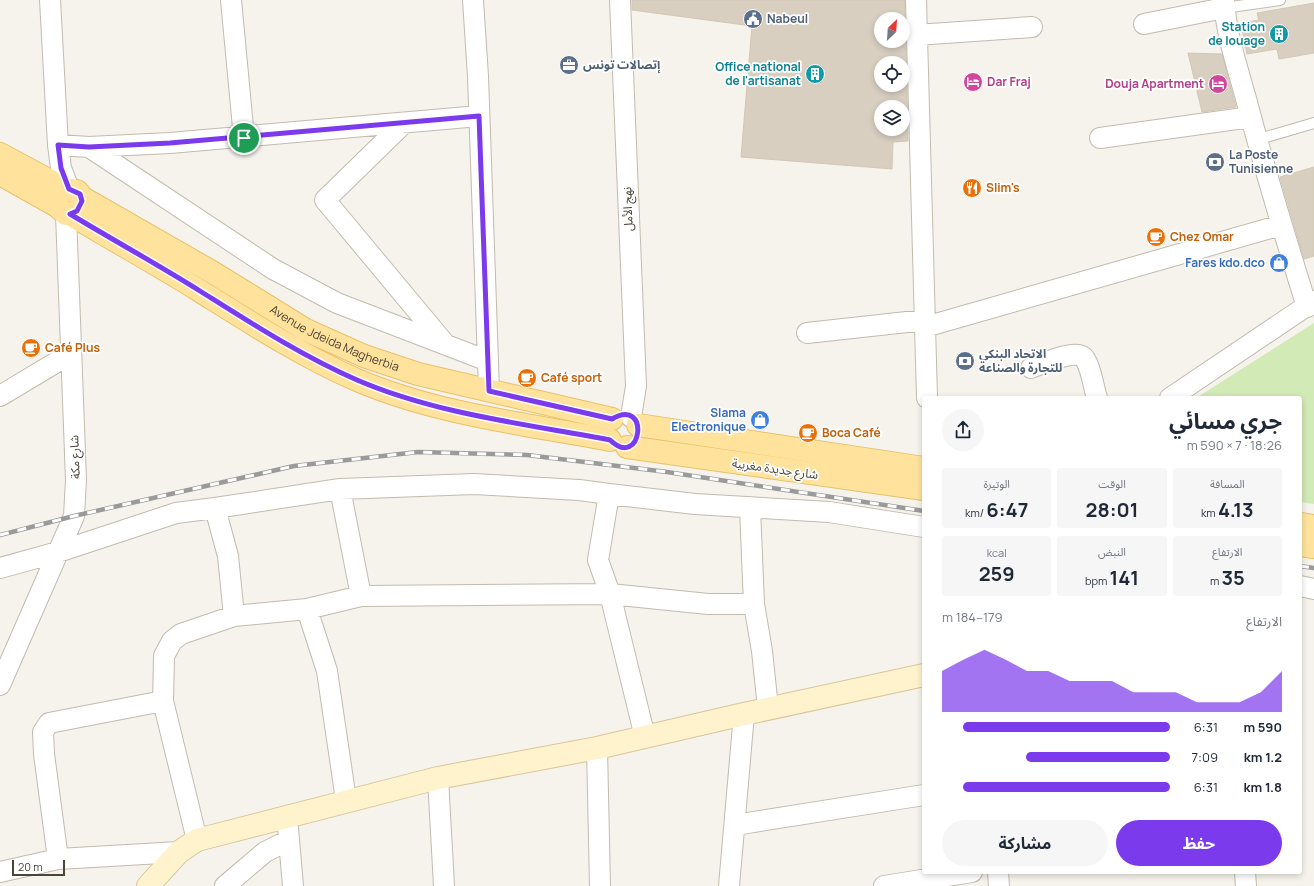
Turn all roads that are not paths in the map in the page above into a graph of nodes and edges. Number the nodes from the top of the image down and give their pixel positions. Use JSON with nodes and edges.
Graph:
{"nodes":[{"id":1,"x":50,"y":0,"type":"edge"},
{"id":2,"x":231,"y":0,"type":"edge"},
{"id":3,"x":473,"y":0,"type":"edge"},
{"id":4,"x":620,"y":0,"type":"edge"},
{"id":5,"x":916,"y":0,"type":"edge"},
{"id":6,"x":1280,"y":0,"type":"edge"},
{"id":7,"x":1224,"y":4,"type":"edge"},
{"id":8,"x":1144,"y":24,"type":"dead end"},
{"id":9,"x":1032,"y":27,"type":"dead end"},
{"id":10,"x":916,"y":35,"type":"junction"},
{"id":11,"x":479,"y":116,"type":"junction"},
{"id":12,"x":1251,"y":117,"type":"junction"},
{"id":13,"x":404,"y":123,"type":"junction"},
{"id":14,"x":1314,"y":124,"type":"edge"},
{"id":15,"x":244,"y":138,"type":"junction"},
{"id":16,"x":1100,"y":138,"type":"dead end"},
{"id":17,"x":1256,"y":140,"type":"junction"},
{"id":18,"x":58,"y":145,"type":"junction"},
{"id":19,"x":89,"y":147,"type":"junction"},
{"id":20,"x":0,"y":154,"type":"edge"},
{"id":21,"x":0,"y":174,"type":"edge"},
{"id":22,"x":68,"y":201,"type":"junction"},
{"id":23,"x":1280,"y":225,"type":"junction"},
{"id":24,"x":1311,"y":304,"type":"edge"},
{"id":25,"x":925,"y":323,"type":"junction"},
{"id":26,"x":807,"y":333,"type":"dead end"},
{"id":27,"x":446,"y":345,"type":"junction"},
{"id":28,"x":70,"y":354,"type":"junction"},
{"id":29,"x":488,"y":361,"type":"junction"},
{"id":30,"x":1031,"y":368,"type":"dead end"},
{"id":31,"x":489,"y":391,"type":"junction"},
{"id":32,"x":0,"y":396,"type":"edge"},
{"id":33,"x":927,"y":396,"type":"edge"},
{"id":34,"x":1096,"y":396,"type":"edge"},
{"id":35,"x":1173,"y":396,"type":"edge"},
{"id":36,"x":627,"y":420,"type":"junction"},
{"id":37,"x":618,"y":444,"type":"junction"},
{"id":38,"x":922,"y":468,"type":"edge"},
{"id":39,"x":340,"y":489,"type":"junction"},
{"id":40,"x":922,"y":489,"type":"edge"},
{"id":41,"x":610,"y":494,"type":"junction"},
{"id":42,"x":215,"y":508,"type":"junction"},
{"id":43,"x":750,"y":508,"type":"junction"},
{"id":44,"x":1302,"y":524,"type":"edge"},
{"id":45,"x":1314,"y":526,"type":"edge"},
{"id":46,"x":922,"y":527,"type":"edge"},
{"id":47,"x":1302,"y":545,"type":"edge"},
{"id":48,"x":1314,"y":547,"type":"edge"},
{"id":49,"x":58,"y":552,"type":"junction"},
{"id":50,"x":0,"y":568,"type":"edge"},
{"id":51,"x":1302,"y":586,"type":"edge"},
{"id":52,"x":1314,"y":589,"type":"edge"},
{"id":53,"x":610,"y":594,"type":"junction"},
{"id":54,"x":361,"y":596,"type":"junction"},
{"id":55,"x":754,"y":604,"type":"junction"},
{"id":56,"x":307,"y":609,"type":"junction"},
{"id":57,"x":234,"y":616,"type":"junction"},
{"id":58,"x":922,"y":675,"type":"edge"},
{"id":59,"x":0,"y":683,"type":"edge"},
{"id":60,"x":163,"y":701,"type":"junction"},
{"id":61,"x":768,"y":708,"type":"junction"},
{"id":62,"x":744,"y":714,"type":"junction"},
{"id":63,"x":645,"y":737,"type":"junction"},
{"id":64,"x":597,"y":748,"type":"junction"},
{"id":65,"x":438,"y":778,"type":"junction"},
{"id":66,"x":922,"y":795,"type":"edge"},
{"id":67,"x":346,"y":800,"type":"junction"},
{"id":68,"x":288,"y":816,"type":"junction"},
{"id":69,"x":735,"y":826,"type":"junction"},
{"id":70,"x":197,"y":840,"type":"junction"},
{"id":71,"x":289,"y":840,"type":"junction"},
{"id":72,"x":179,"y":852,"type":"junction"},
{"id":73,"x":58,"y":859,"type":"junction"},
{"id":74,"x":0,"y":872,"type":"edge"},
{"id":75,"x":959,"y":874,"type":"edge"},
{"id":76,"x":998,"y":874,"type":"edge"},
{"id":77,"x":1245,"y":874,"type":"edge"},
{"id":78,"x":148,"y":886,"type":"edge"},
{"id":79,"x":224,"y":886,"type":"edge"},
{"id":80,"x":293,"y":886,"type":"edge"},
{"id":81,"x":444,"y":886,"type":"edge"},
{"id":82,"x":600,"y":886,"type":"edge"},
{"id":83,"x":730,"y":886,"type":"edge"},
{"id":84,"x":884,"y":886,"type":"edge"},
{"id":85,"x":999,"y":886,"type":"edge"},
{"id":86,"x":1246,"y":886,"type":"edge"}],
"edges":[{"from":1,"to":18,"type":"street","name":"شارع مكة"},
{"from":2,"to":15,"type":"street"},
{"from":3,"to":11,"type":"street"},
{"from":4,"to":36,"type":"street","name":"نهج الأمل"},
{"from":5,"to":10,"type":"street"},
{"from":6,"to":7,"type":"lane"},
{"from":7,"to":8,"type":"street"},
{"from":7,"to":12,"type":"street"},
{"from":9,"to":10,"type":"street"},
{"from":10,"to":25,"type":"street"},
{"from":11,"to":13,"type":"street"},
{"from":11,"to":29,"type":"street"},
{"from":12,"to":16,"type":"street"},
{"from":12,"to":17,"type":"street"},
{"from":13,"to":15,"type":"street"},
{"from":13,"to":27,"type":"street"},
{"from":14,"to":17,"type":"lane"},
{"from":15,"to":19,"type":"street"},
{"from":17,"to":23,"type":"street"},
{"from":18,"to":19,"type":"street"},
{"from":18,"to":22,"type":"street","name":"شارع مكة"},
{"from":19,"to":27,"type":"street"},
{"from":20,"to":22,"type":"main road","name":"Avenue Jdeida Magherbia"},
{"from":21,"to":22,"type":"main road","name":"Avenue Jdeida Magherbia"},
{"from":22,"to":28,"type":"street","name":"شارع مكة"},
{"from":22,"to":31,"type":"main road","name":"Avenue Jdeida Magherbia"},
{"from":22,"to":37,"type":"main road","name":"Avenue Jdeida Magherbia"},
{"from":23,"to":24,"type":"street"},
{"from":23,"to":25,"type":"street"},
{"from":24,"to":35,"type":"street"},
{"from":25,"to":26,"type":"street"},
{"from":25,"to":33,"type":"street"},
{"from":27,"to":29,"type":"street"},
{"from":28,"to":32,"type":"street"},
{"from":28,"to":49,"type":"street","name":"شارع مكة"},
{"from":29,"to":31,"type":"street"},
{"from":30,"to":34,"type":"street"},
{"from":31,"to":36,"type":"main road","name":"Avenue Jdeida Magherbia"},
{"from":36,"to":37,"type":"main road"},
{"from":36,"to":37,"type":"main road"},
{"from":36,"to":38,"type":"main road","name":"شارع جديدة مغربية"},
{"from":37,"to":40,"type":"main road","name":"شارع جديدة مغربية"},
{"from":39,"to":41,"type":"street"},
{"from":39,"to":42,"type":"street"},
{"from":39,"to":54,"type":"street"},
{"from":41,"to":43,"type":"street"},
{"from":41,"to":53,"type":"street"},
{"from":42,"to":49,"type":"street"},
{"from":42,"to":57,"type":"street"},
{"from":43,"to":46,"type":"street"},
{"from":43,"to":55,"type":"street"},
{"from":44,"to":45,"type":"main road"},
{"from":47,"to":48,"type":"main road"},
{"from":49,"to":50,"type":"street"},
{"from":49,"to":59,"type":"street","name":"شارع مكة"},
{"from":51,"to":52,"type":"street"},
{"from":53,"to":54,"type":"street"},
{"from":53,"to":55,"type":"street"},
{"from":53,"to":63,"type":"street"},
{"from":54,"to":56,"type":"street"},
{"from":55,"to":61,"type":"street"},
{"from":56,"to":57,"type":"street"},
{"from":56,"to":67,"type":"street"},
{"from":57,"to":60,"type":"street"},
{"from":58,"to":61,"type":"main road"},
{"from":60,"to":70,"type":"street"},
{"from":60,"to":73,"type":"street"},
{"from":61,"to":62,"type":"main road"},
{"from":62,"to":63,"type":"main road"},
{"from":62,"to":69,"type":"street"},
{"from":63,"to":64,"type":"main road"},
{"from":64,"to":65,"type":"main road"},
{"from":64,"to":82,"type":"street"},
{"from":65,"to":67,"type":"main road"},
{"from":65,"to":81,"type":"street"},
{"from":66,"to":69,"type":"street"},
{"from":67,"to":68,"type":"main road"},
{"from":68,"to":70,"type":"main road"},
{"from":68,"to":71,"type":"street"},
{"from":69,"to":83,"type":"street"},
{"from":70,"to":72,"type":"main road"},
{"from":71,"to":79,"type":"street"},
{"from":71,"to":80,"type":"street"},
{"from":72,"to":73,"type":"street"},
{"from":72,"to":78,"type":"main road"},
{"from":73,"to":74,"type":"street"},
{"from":75,"to":84,"type":"street"},
{"from":76,"to":85,"type":"street"},
{"from":77,"to":86,"type":"street"}]}
